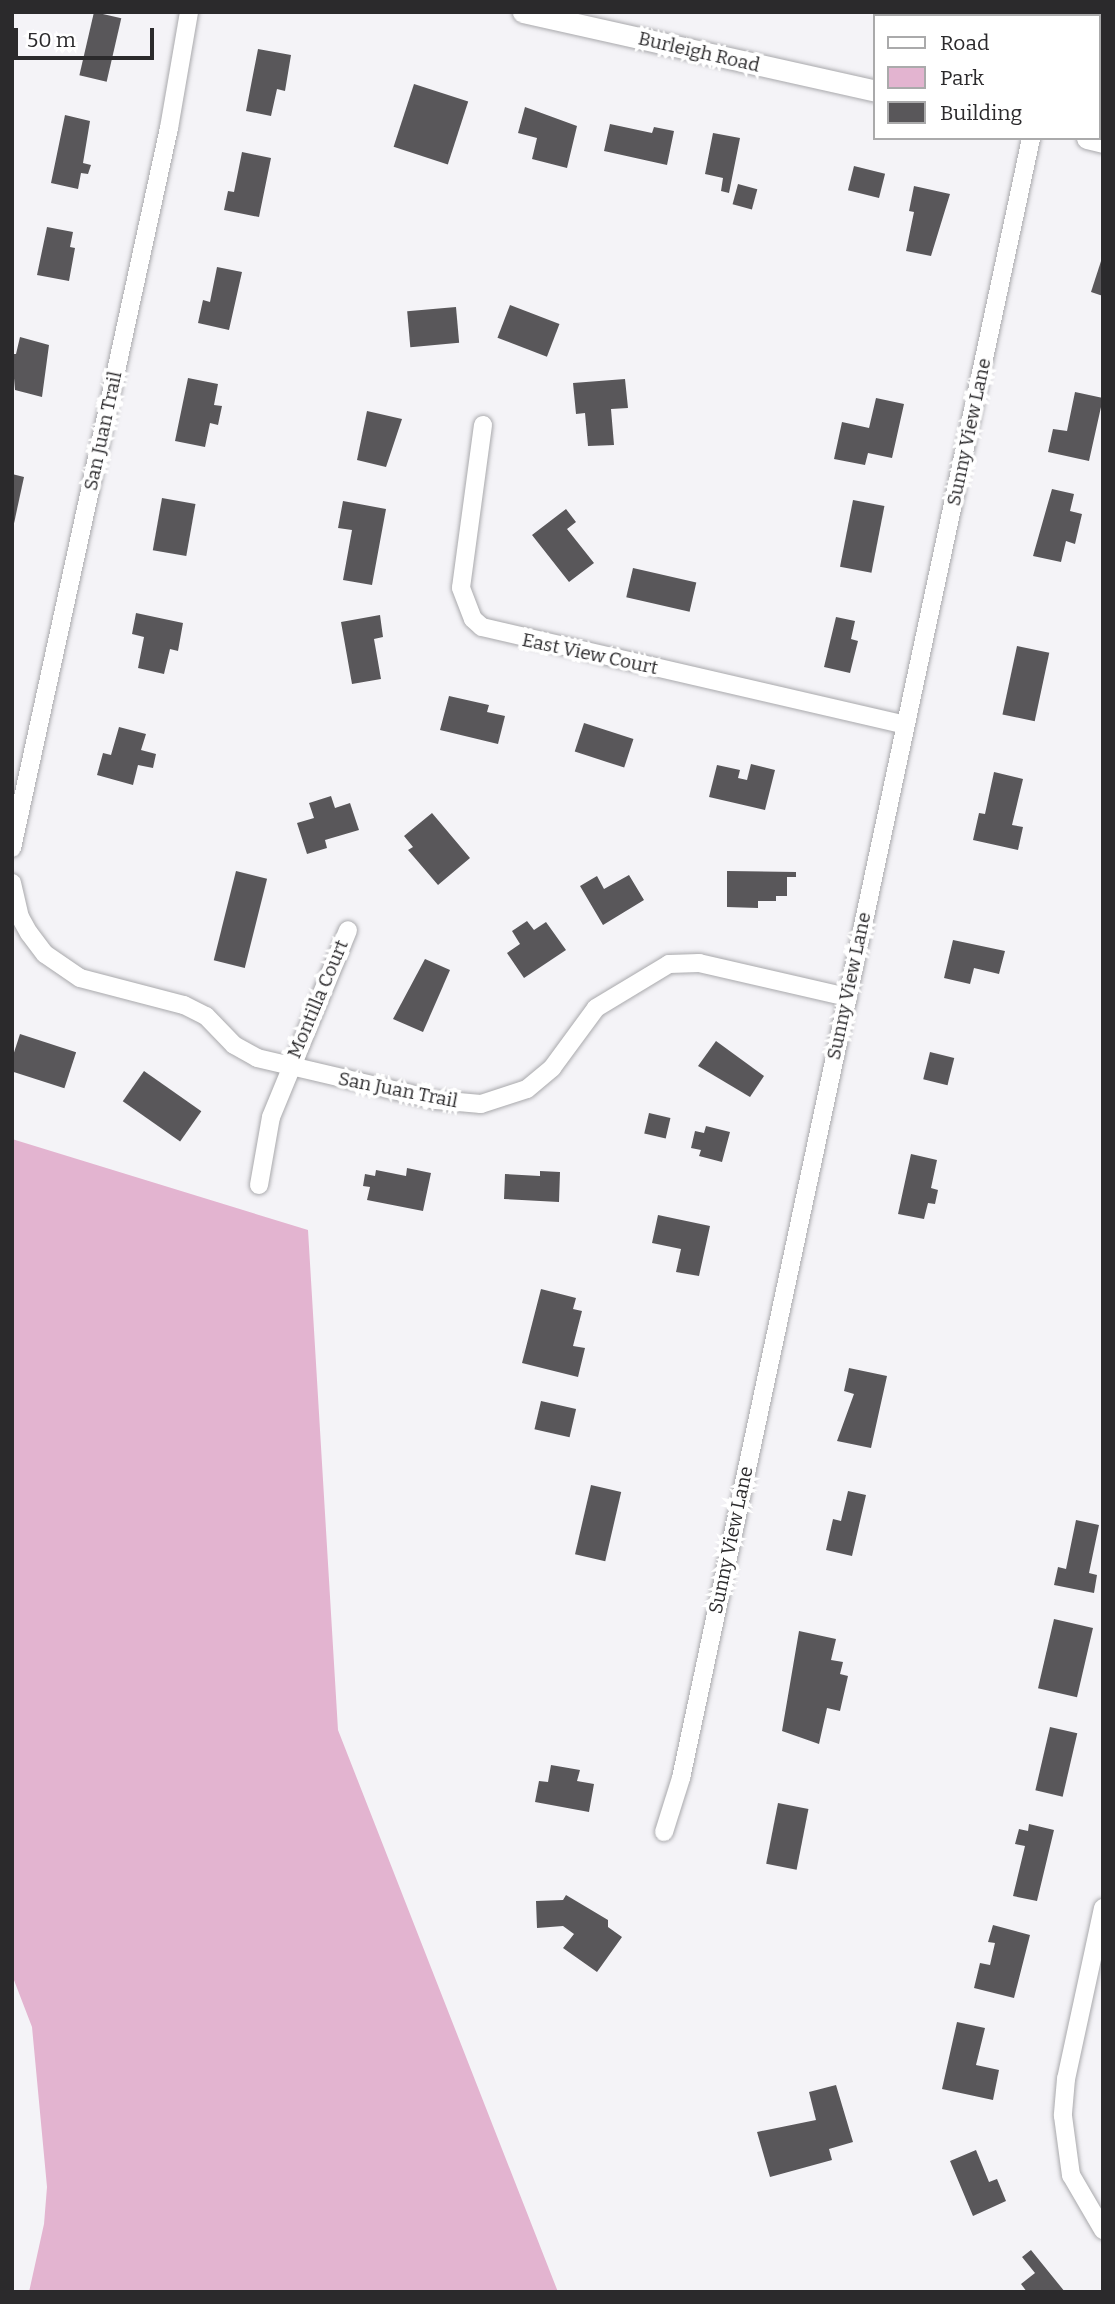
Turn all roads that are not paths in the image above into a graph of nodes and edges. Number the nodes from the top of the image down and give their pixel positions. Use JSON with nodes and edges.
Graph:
{"nodes":[{"id":1,"x":188,"y":12,"type":"edge"},
{"id":2,"x":523,"y":12,"type":"edge"},
{"id":3,"x":874,"y":91,"type":"edge"},
{"id":4,"x":1031,"y":140,"type":"edge"},
{"id":5,"x":483,"y":425,"type":"dead end"},
{"id":6,"x":905,"y":725,"type":"junction"},
{"id":7,"x":12,"y":848,"type":"edge"},
{"id":8,"x":12,"y":883,"type":"edge"},
{"id":9,"x":348,"y":930,"type":"dead end"},
{"id":10,"x":848,"y":997,"type":"junction"},
{"id":11,"x":289,"y":1068,"type":"junction"},
{"id":12,"x":259,"y":1185,"type":"dead end"},
{"id":13,"x":664,"y":1832,"type":"dead end"},
{"id":14,"x":1102,"y":1920,"type":"edge"},
{"id":15,"x":1103,"y":2230,"type":"edge"}],
"edges":[{"from":1,"to":7,"type":"street","name":"San Juan Trail"},
{"from":2,"to":3,"type":"street","name":"Burleigh Road"},
{"from":4,"to":6,"type":"street","name":"Sunny View Lane"},
{"from":5,"to":6,"type":"street","name":"East View Court"},
{"from":6,"to":10,"type":"street","name":"Sunny View Lane"},
{"from":8,"to":11,"type":"street","name":"San Juan Trail"},
{"from":9,"to":11,"type":"street","name":"Montilla Court"},
{"from":10,"to":11,"type":"street","name":"San Juan Trail"},
{"from":10,"to":13,"type":"street","name":"Sunny View Lane"},
{"from":11,"to":12,"type":"street","name":"Montilla Court"},
{"from":14,"to":15,"type":"street"}]}
